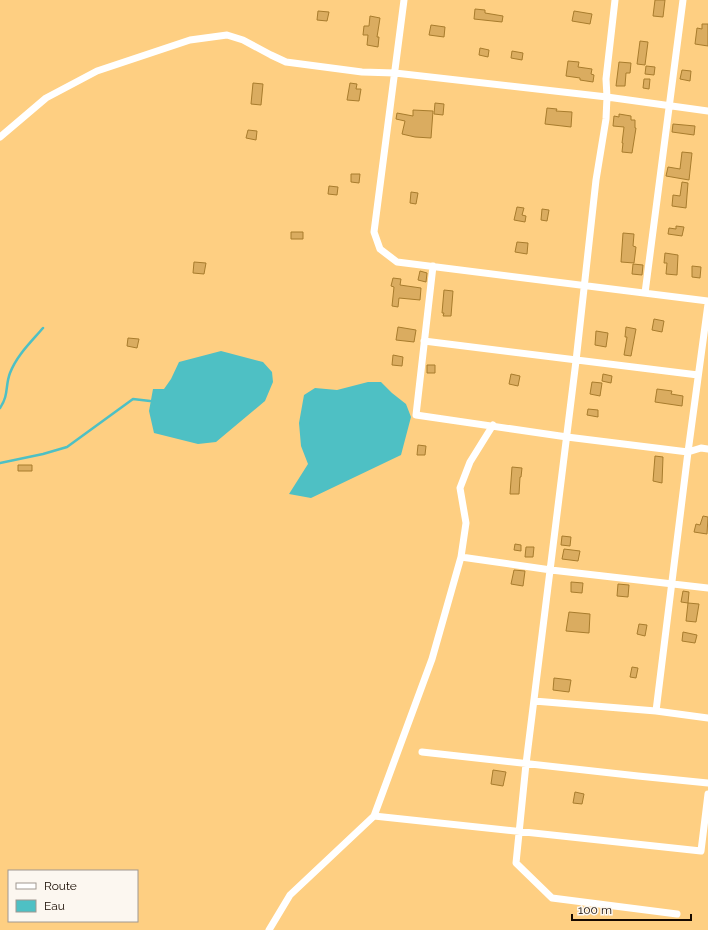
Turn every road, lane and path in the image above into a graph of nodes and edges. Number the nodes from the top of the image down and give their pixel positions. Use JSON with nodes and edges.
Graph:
{"nodes":[{"id":1,"x":404,"y":0,"type":"edge"},
{"id":2,"x":615,"y":0,"type":"edge"},
{"id":3,"x":683,"y":0,"type":"edge"},
{"id":4,"x":395,"y":73,"type":"junction"},
{"id":5,"x":607,"y":97,"type":"junction"},
{"id":6,"x":669,"y":106,"type":"junction"},
{"id":7,"x":708,"y":111,"type":"edge"},
{"id":8,"x":0,"y":137,"type":"edge"},
{"id":9,"x":433,"y":266,"type":"junction"},
{"id":10,"x":584,"y":286,"type":"junction"},
{"id":11,"x":645,"y":293,"type":"junction"},
{"id":12,"x":708,"y":302,"type":"edge"},
{"id":13,"x":424,"y":340,"type":"junction"},
{"id":14,"x":576,"y":361,"type":"junction"},
{"id":15,"x":698,"y":375,"type":"junction"},
{"id":16,"x":493,"y":425,"type":"junction"},
{"id":17,"x":567,"y":437,"type":"junction"},
{"id":18,"x":708,"y":449,"type":"edge"},
{"id":19,"x":688,"y":452,"type":"junction"},
{"id":20,"x":461,"y":557,"type":"junction"},
{"id":21,"x":551,"y":570,"type":"junction"},
{"id":22,"x":672,"y":584,"type":"junction"},
{"id":23,"x":708,"y":588,"type":"edge"},
{"id":24,"x":534,"y":701,"type":"junction"},
{"id":25,"x":656,"y":711,"type":"junction"},
{"id":26,"x":708,"y":718,"type":"edge"},
{"id":27,"x":422,"y":752,"type":"dead end"},
{"id":28,"x":526,"y":764,"type":"junction"},
{"id":29,"x":708,"y":783,"type":"edge"},
{"id":30,"x":708,"y":794,"type":"edge"},
{"id":31,"x":374,"y":816,"type":"junction"},
{"id":32,"x":518,"y":832,"type":"junction"},
{"id":33,"x":677,"y":914,"type":"dead end"},
{"id":34,"x":269,"y":930,"type":"edge"}],
"edges":[{"from":1,"to":4,"type":"street"},
{"from":2,"to":5,"type":"street"},
{"from":3,"to":6,"type":"street"},
{"from":4,"to":5,"type":"street"},
{"from":4,"to":8,"type":"street"},
{"from":4,"to":9,"type":"street"},
{"from":5,"to":6,"type":"street"},
{"from":5,"to":10,"type":"street"},
{"from":6,"to":7,"type":"street"},
{"from":6,"to":11,"type":"street"},
{"from":9,"to":10,"type":"street"},
{"from":9,"to":13,"type":"street"},
{"from":10,"to":11,"type":"street"},
{"from":10,"to":14,"type":"street"},
{"from":11,"to":12,"type":"street"},
{"from":12,"to":15,"type":"street"},
{"from":13,"to":14,"type":"street"},
{"from":13,"to":16,"type":"street"},
{"from":14,"to":15,"type":"street"},
{"from":14,"to":17,"type":"street"},
{"from":15,"to":19,"type":"street"},
{"from":16,"to":17,"type":"street"},
{"from":16,"to":20,"type":"street"},
{"from":17,"to":19,"type":"street"},
{"from":17,"to":21,"type":"street"},
{"from":18,"to":19,"type":"street"},
{"from":19,"to":22,"type":"street"},
{"from":20,"to":21,"type":"street"},
{"from":20,"to":31,"type":"street"},
{"from":21,"to":22,"type":"street"},
{"from":21,"to":24,"type":"street"},
{"from":22,"to":23,"type":"street"},
{"from":22,"to":25,"type":"street"},
{"from":24,"to":25,"type":"street"},
{"from":24,"to":28,"type":"street"},
{"from":25,"to":26,"type":"street"},
{"from":27,"to":28,"type":"street"},
{"from":28,"to":29,"type":"street"},
{"from":28,"to":32,"type":"street"},
{"from":30,"to":32,"type":"street"},
{"from":31,"to":32,"type":"street"},
{"from":31,"to":34,"type":"street"},
{"from":32,"to":33,"type":"street"}]}
